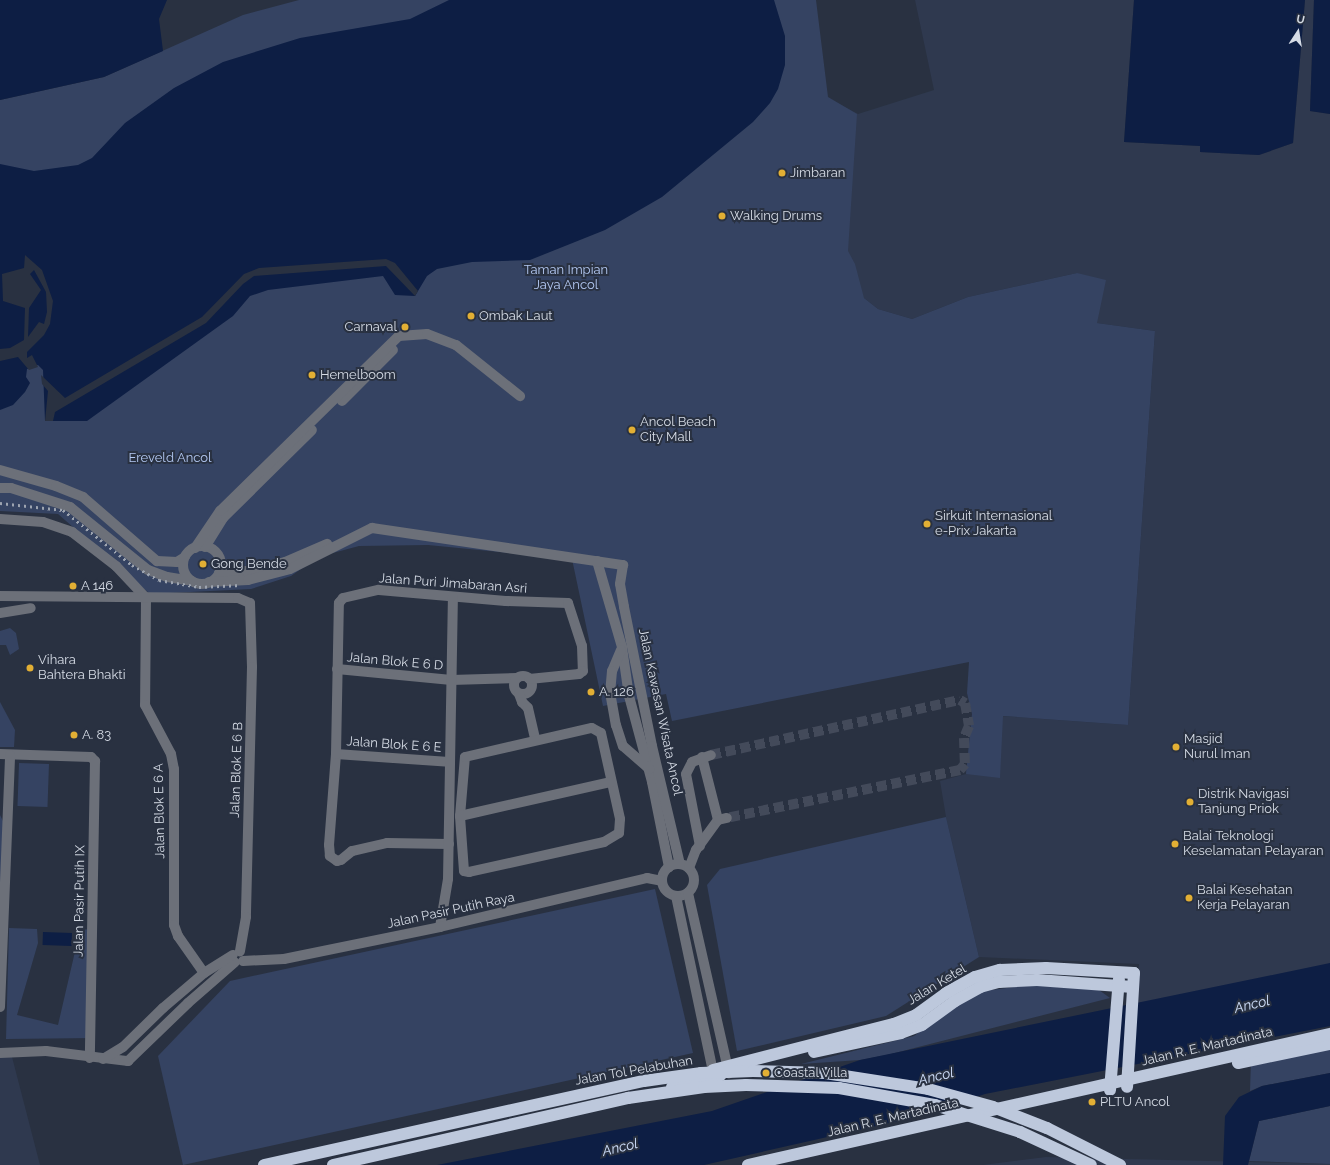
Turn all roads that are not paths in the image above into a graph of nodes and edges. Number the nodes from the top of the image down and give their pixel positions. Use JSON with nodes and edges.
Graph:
{"nodes":[{"id":1,"x":0,"y":470,"type":"edge"},
{"id":2,"x":0,"y":488,"type":"edge"},
{"id":3,"x":0,"y":519,"type":"edge"},
{"id":4,"x":356,"y":536,"type":"junction"},
{"id":5,"x":205,"y":547,"type":"junction"},
{"id":6,"x":194,"y":548,"type":"junction"},
{"id":7,"x":185,"y":557,"type":"junction"},
{"id":8,"x":597,"y":561,"type":"junction"},
{"id":9,"x":219,"y":573,"type":"junction"},
{"id":10,"x":192,"y":581,"type":"junction"},
{"id":11,"x":209,"y":582,"type":"junction"},
{"id":12,"x":0,"y":596,"type":"edge"},
{"id":13,"x":452,"y":597,"type":"junction"},
{"id":14,"x":146,"y":598,"type":"junction"},
{"id":15,"x":624,"y":607,"type":"junction"},
{"id":16,"x":31,"y":608,"type":"dead end"},
{"id":17,"x":611,"y":608,"type":"junction"},
{"id":18,"x":0,"y":613,"type":"edge"},
{"id":19,"x":622,"y":647,"type":"junction"},
{"id":20,"x":337,"y":670,"type":"junction"},
{"id":21,"x":517,"y":678,"type":"junction"},
{"id":22,"x":529,"y":679,"type":"junction"},
{"id":23,"x":451,"y":680,"type":"junction"},
{"id":24,"x":524,"y":693,"type":"junction"},
{"id":25,"x":535,"y":739,"type":"junction"},
{"id":26,"x":5,"y":754,"type":"edge"},
{"id":27,"x":336,"y":754,"type":"junction"},
{"id":28,"x":449,"y":762,"type":"junction"},
{"id":29,"x":649,"y":769,"type":"junction"},
{"id":30,"x":611,"y":782,"type":"junction"},
{"id":31,"x":460,"y":816,"type":"junction"},
{"id":32,"x":449,"y":844,"type":"junction"},
{"id":33,"x":700,"y":846,"type":"junction"},
{"id":34,"x":685,"y":866,"type":"junction"},
{"id":35,"x":670,"y":867,"type":"junction"},
{"id":36,"x":662,"y":881,"type":"junction"},
{"id":37,"x":688,"y":893,"type":"junction"},
{"id":38,"x":676,"y":896,"type":"junction"},
{"id":39,"x":440,"y":927,"type":"junction"},
{"id":40,"x":238,"y":957,"type":"junction"},
{"id":41,"x":1018,"y":968,"type":"junction"},
{"id":42,"x":1120,"y":972,"type":"junction"},
{"id":43,"x":204,"y":973,"type":"junction"},
{"id":44,"x":1020,"y":981,"type":"junction"},
{"id":45,"x":1119,"y":987,"type":"junction"},
{"id":46,"x":1133,"y":988,"type":"junction"},
{"id":47,"x":0,"y":1007,"type":"edge"},
{"id":48,"x":163,"y":1008,"type":"junction"},
{"id":49,"x":174,"y":1017,"type":"junction"},
{"id":50,"x":1330,"y":1034,"type":"edge"},
{"id":51,"x":1330,"y":1044,"type":"edge"},
{"id":52,"x":0,"y":1054,"type":"edge"},
{"id":53,"x":90,"y":1058,"type":"junction"},
{"id":54,"x":103,"y":1060,"type":"junction"},
{"id":55,"x":727,"y":1070,"type":"junction"},
{"id":56,"x":713,"y":1073,"type":"junction"},
{"id":57,"x":1128,"y":1080,"type":"junction"},
{"id":58,"x":1110,"y":1083,"type":"junction"},
{"id":59,"x":264,"y":1165,"type":"edge"},
{"id":60,"x":276,"y":1165,"type":"edge"},
{"id":61,"x":333,"y":1165,"type":"edge"},
{"id":62,"x":343,"y":1165,"type":"edge"},
{"id":63,"x":748,"y":1165,"type":"edge"},
{"id":64,"x":1091,"y":1165,"type":"edge"},
{"id":65,"x":1120,"y":1165,"type":"edge"}],
"edges":[{"from":1,"to":7,"type":"street"},
{"from":2,"to":10,"type":"street"},
{"from":3,"to":14,"type":"street"},
{"from":4,"to":8,"type":"street"},
{"from":4,"to":9,"type":"street"},
{"from":4,"to":11,"type":"street"},
{"from":5,"to":6,"type":"street"},
{"from":5,"to":6,"type":"street"},
{"from":5,"to":9,"type":"street"},
{"from":6,"to":7,"type":"street"},
{"from":7,"to":10,"type":"street"},
{"from":8,"to":15,"type":"street","name":"Jalan Kawasan Wisata Ancol"},
{"from":8,"to":17,"type":"street","name":"Jalan Kawasan Wisata Ancol"},
{"from":9,"to":11,"type":"street"},
{"from":10,"to":11,"type":"street"},
{"from":12,"to":14,"type":"street"},
{"from":13,"to":20,"type":"street","name":"Jalan Puri Jimabaran Asri"},
{"from":13,"to":22,"type":"street","name":"Jalan Puri Jimabaran Asri"},
{"from":13,"to":23,"type":"street"},
{"from":14,"to":40,"type":"street","name":"Jalan Blok E 6 B"},
{"from":14,"to":43,"type":"street","name":"Jalan Blok E 6 A"},
{"from":15,"to":17,"type":"street"},
{"from":15,"to":34,"type":"street","name":"Jalan Kawasan Wisata Ancol"},
{"from":16,"to":18,"type":"street"},
{"from":17,"to":19,"type":"street","name":"Jalan Kawasan Wisata Ancol"},
{"from":19,"to":29,"type":"street","name":"Jalan Kawasan Wisata Ancol"},
{"from":19,"to":29,"type":"street"},
{"from":20,"to":23,"type":"street","name":"Jalan Blok E 6 D"},
{"from":20,"to":27,"type":"street","name":"Jalan Puri Jimabaran Asri"},
{"from":21,"to":22,"type":"street"},
{"from":21,"to":23,"type":"street","name":"Jalan Blok E 6 D"},
{"from":21,"to":24,"type":"street"},
{"from":22,"to":24,"type":"street"},
{"from":23,"to":28,"type":"street"},
{"from":24,"to":25,"type":"street"},
{"from":25,"to":30,"type":"street"},
{"from":25,"to":31,"type":"street"},
{"from":26,"to":47,"type":"street"},
{"from":26,"to":53,"type":"street","name":"Jalan Pasir Putih IX"},
{"from":27,"to":28,"type":"street","name":"Jalan Blok E 6 E"},
{"from":27,"to":32,"type":"street","name":"Jalan Puri Jimabaran Asri"},
{"from":28,"to":32,"type":"street"},
{"from":29,"to":35,"type":"street","name":"Jalan Kawasan Wisata Ancol"},
{"from":30,"to":31,"type":"street"},
{"from":30,"to":31,"type":"street"},
{"from":32,"to":39,"type":"street"},
{"from":33,"to":33,"type":"street"},
{"from":33,"to":34,"type":"street"},
{"from":34,"to":35,"type":"street"},
{"from":34,"to":37,"type":"street"},
{"from":35,"to":36,"type":"street"},
{"from":36,"to":38,"type":"street"},
{"from":36,"to":39,"type":"street","name":"Jalan Pasir Putih Raya"},
{"from":37,"to":38,"type":"street"},
{"from":37,"to":55,"type":"street"},
{"from":38,"to":56,"type":"street"},
{"from":39,"to":40,"type":"street","name":"Jalan Pasir Putih Raya"},
{"from":40,"to":43,"type":"street","name":"Jalan Pasir Putih Raya"},
{"from":40,"to":49,"type":"street"},
{"from":41,"to":42,"type":"highway","name":"Jalan Ketel"},
{"from":41,"to":44,"type":"highway"},
{"from":41,"to":55,"type":"highway","name":"Jalan Ketel"},
{"from":42,"to":45,"type":"highway"},
{"from":42,"to":46,"type":"highway","name":"Jalan Ketel"},
{"from":43,"to":48,"type":"street","name":"Jalan Pasir Putih Raya"},
{"from":44,"to":45,"type":"highway","name":"Jalan Ketel"},
{"from":44,"to":55,"type":"highway","name":"Jalan Ketel"},
{"from":45,"to":46,"type":"highway","name":"Jalan Ketel"},
{"from":45,"to":58,"type":"highway"},
{"from":46,"to":57,"type":"highway","name":"Jalan Ketel"},
{"from":48,"to":49,"type":"street"},
{"from":48,"to":54,"type":"street","name":"Jalan Pasir Putih Raya"},
{"from":49,"to":54,"type":"street"},
{"from":50,"to":57,"type":"highway","name":"Jalan R. E. Martadinata"},
{"from":51,"to":57,"type":"highway","name":"Jalan R. E. Martadinata"},
{"from":52,"to":53,"type":"street"},
{"from":53,"to":54,"type":"street"},
{"from":55,"to":56,"type":"highway"},
{"from":56,"to":60,"type":"highway"},
{"from":56,"to":62,"type":"highway"},
{"from":57,"to":58,"type":"highway","name":"Jalan R. E. Martadinata"},
{"from":58,"to":63,"type":"highway","name":"Jalan R. E. Martadinata"},
{"from":59,"to":65,"type":"highway","name":"Jalan Tol Pelabuhan","bridge":true},
{"from":61,"to":64,"type":"highway","name":"Jalan Tol Pelabuhan","bridge":true}]}
